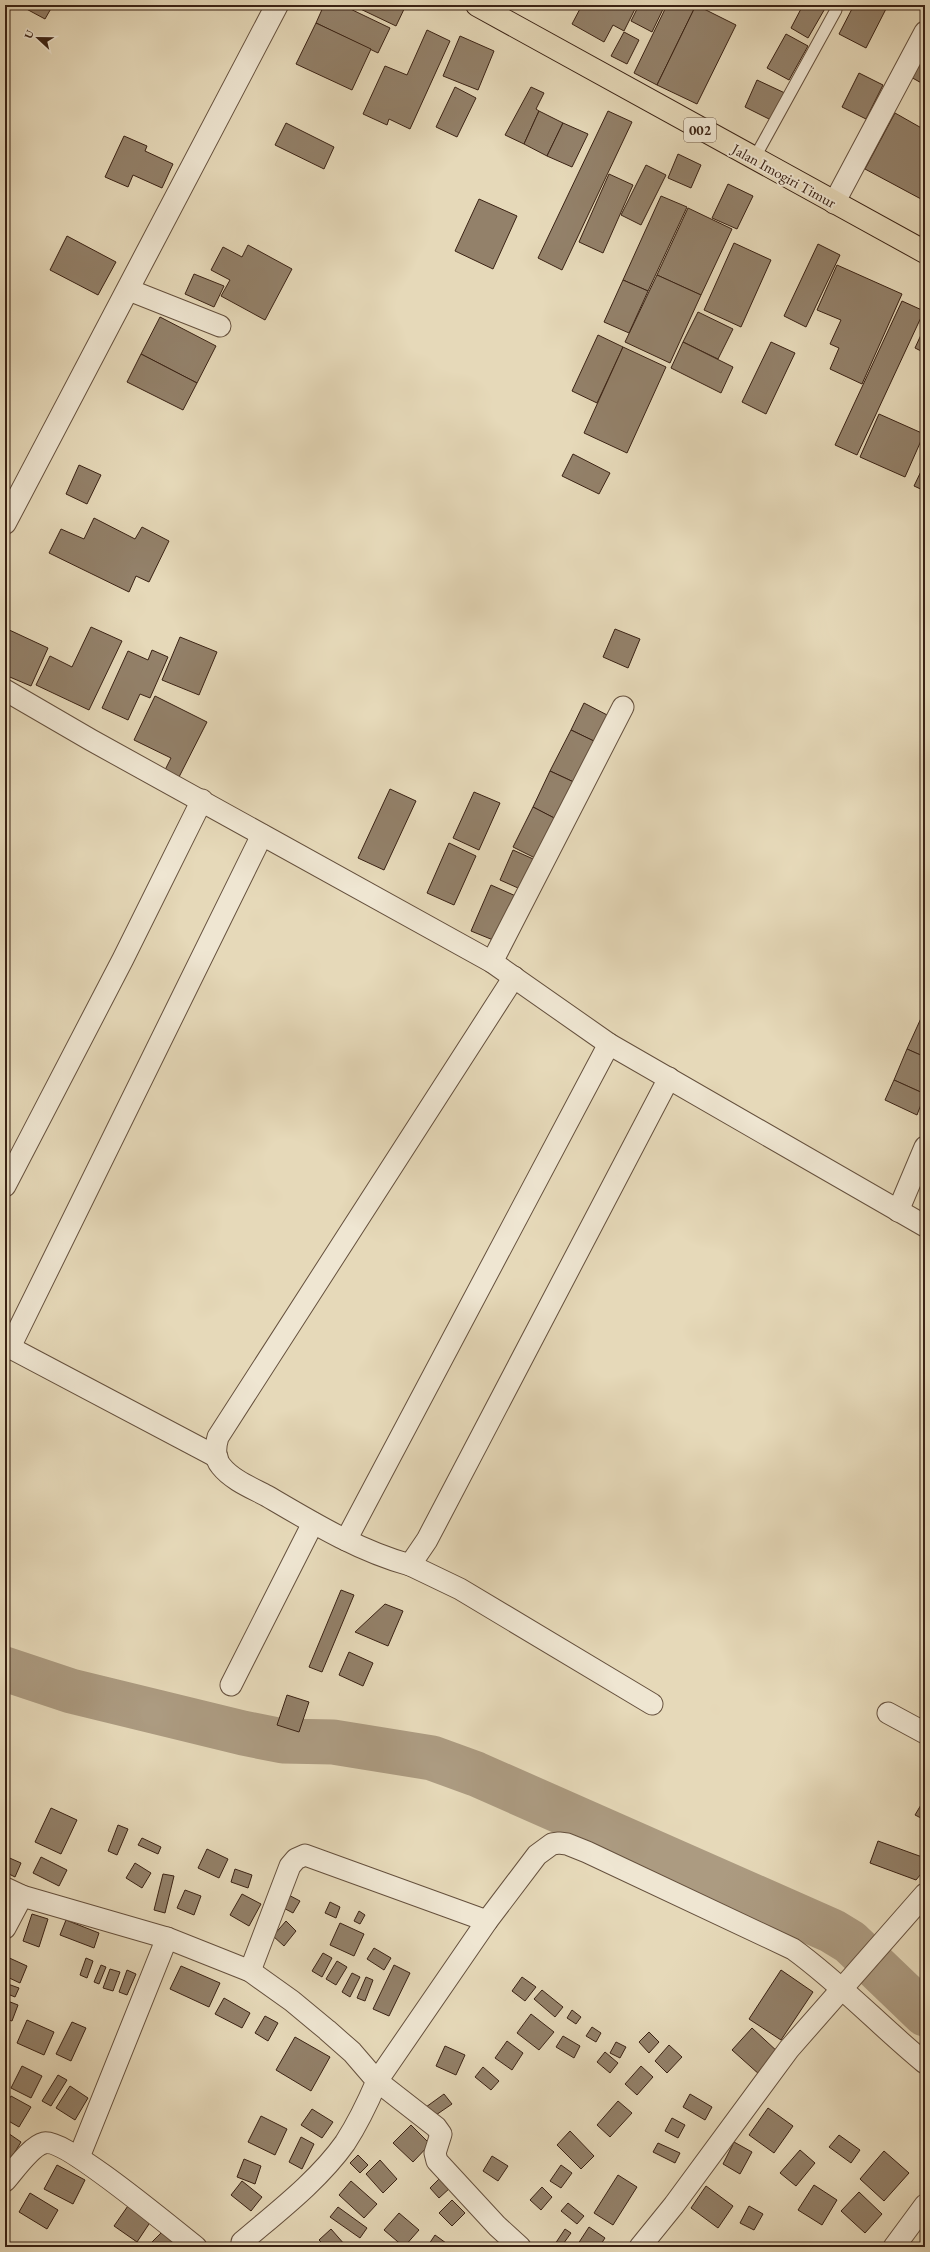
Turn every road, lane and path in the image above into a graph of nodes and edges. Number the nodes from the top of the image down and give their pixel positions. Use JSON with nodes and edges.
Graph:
{"nodes":[{"id":1,"x":277,"y":5,"type":"edge"},
{"id":2,"x":477,"y":5,"type":"edge"},
{"id":3,"x":836,"y":10,"type":"dead end"},
{"id":4,"x":925,"y":32,"type":"edge"},
{"id":5,"x":754,"y":160,"type":"junction"},
{"id":6,"x":834,"y":203,"type":"junction"},
{"id":7,"x":925,"y":252,"type":"edge"},
{"id":8,"x":129,"y":290,"type":"junction"},
{"id":9,"x":220,"y":326,"type":"dead end"},
{"id":10,"x":5,"y":523,"type":"edge"},
{"id":11,"x":5,"y":690,"type":"edge"},
{"id":12,"x":623,"y":707,"type":"dead end"},
{"id":13,"x":202,"y":800,"type":"junction"},
{"id":14,"x":262,"y":835,"type":"junction"},
{"id":15,"x":492,"y":962,"type":"junction"},
{"id":16,"x":514,"y":977,"type":"junction"},
{"id":17,"x":609,"y":1044,"type":"junction"},
{"id":18,"x":669,"y":1078,"type":"junction"},
{"id":19,"x":925,"y":1147,"type":"edge"},
{"id":20,"x":5,"y":1186,"type":"edge"},
{"id":21,"x":898,"y":1211,"type":"junction"},
{"id":22,"x":925,"y":1226,"type":"edge"},
{"id":23,"x":7,"y":1346,"type":"edge"},
{"id":24,"x":216,"y":1457,"type":"junction"},
{"id":25,"x":313,"y":1523,"type":"junction"},
{"id":26,"x":346,"y":1540,"type":"junction"},
{"id":27,"x":410,"y":1565,"type":"junction"},
{"id":28,"x":231,"y":1684,"type":"dead end"},
{"id":29,"x":652,"y":1704,"type":"dead end"},
{"id":30,"x":888,"y":1713,"type":"dead end"},
{"id":31,"x":925,"y":1733,"type":"edge"},
{"id":32,"x":14,"y":1892,"type":"edge"},
{"id":33,"x":925,"y":1894,"type":"edge"},
{"id":34,"x":487,"y":1921,"type":"junction"},
{"id":35,"x":5,"y":1928,"type":"edge"},
{"id":36,"x":167,"y":1938,"type":"junction"},
{"id":37,"x":250,"y":1972,"type":"junction"},
{"id":38,"x":846,"y":1984,"type":"junction"},
{"id":39,"x":925,"y":2063,"type":"edge"},
{"id":40,"x":377,"y":2081,"type":"junction"},
{"id":41,"x":79,"y":2157,"type":"junction"},
{"id":42,"x":5,"y":2181,"type":"edge"},
{"id":43,"x":925,"y":2205,"type":"edge"},
{"id":44,"x":243,"y":2245,"type":"edge"},
{"id":45,"x":196,"y":2247,"type":"edge"},
{"id":46,"x":520,"y":2247,"type":"edge"},
{"id":47,"x":640,"y":2247,"type":"edge"},
{"id":48,"x":894,"y":2247,"type":"edge"}],
"edges":[{"from":1,"to":8,"type":"street"},
{"from":2,"to":5,"type":"main road","name":"Jalan Imogiri Timur","number":"002"},
{"from":3,"to":5,"type":"lane"},
{"from":4,"to":6,"type":"street"},
{"from":5,"to":6,"type":"main road","name":"Jalan Imogiri Timur","number":"002"},
{"from":6,"to":7,"type":"main road","name":"Jalan Imogiri Timur","number":"002"},
{"from":8,"to":9,"type":"street"},
{"from":8,"to":10,"type":"street"},
{"from":11,"to":13,"type":"street"},
{"from":12,"to":15,"type":"street"},
{"from":13,"to":14,"type":"street"},
{"from":13,"to":20,"type":"street"},
{"from":14,"to":15,"type":"street"},
{"from":14,"to":23,"type":"street"},
{"from":15,"to":16,"type":"street"},
{"from":16,"to":17,"type":"street"},
{"from":16,"to":24,"type":"street"},
{"from":17,"to":18,"type":"street"},
{"from":17,"to":26,"type":"street"},
{"from":18,"to":21,"type":"street"},
{"from":18,"to":27,"type":"street"},
{"from":19,"to":21,"type":"street"},
{"from":21,"to":22,"type":"street"},
{"from":23,"to":24,"type":"street"},
{"from":24,"to":25,"type":"street"},
{"from":25,"to":26,"type":"street"},
{"from":25,"to":28,"type":"street"},
{"from":26,"to":27,"type":"street"},
{"from":27,"to":29,"type":"street"},
{"from":30,"to":31,"type":"street"},
{"from":32,"to":35,"type":"street"},
{"from":32,"to":36,"type":"street"},
{"from":33,"to":38,"type":"street"},
{"from":34,"to":37,"type":"street"},
{"from":34,"to":38,"type":"street"},
{"from":34,"to":40,"type":"street"},
{"from":36,"to":37,"type":"street"},
{"from":36,"to":41,"type":"street"},
{"from":37,"to":40,"type":"street"},
{"from":38,"to":39,"type":"street"},
{"from":38,"to":47,"type":"street"},
{"from":40,"to":44,"type":"street"},
{"from":40,"to":46,"type":"street"},
{"from":41,"to":42,"type":"street"},
{"from":41,"to":45,"type":"street"},
{"from":43,"to":48,"type":"street"}]}
